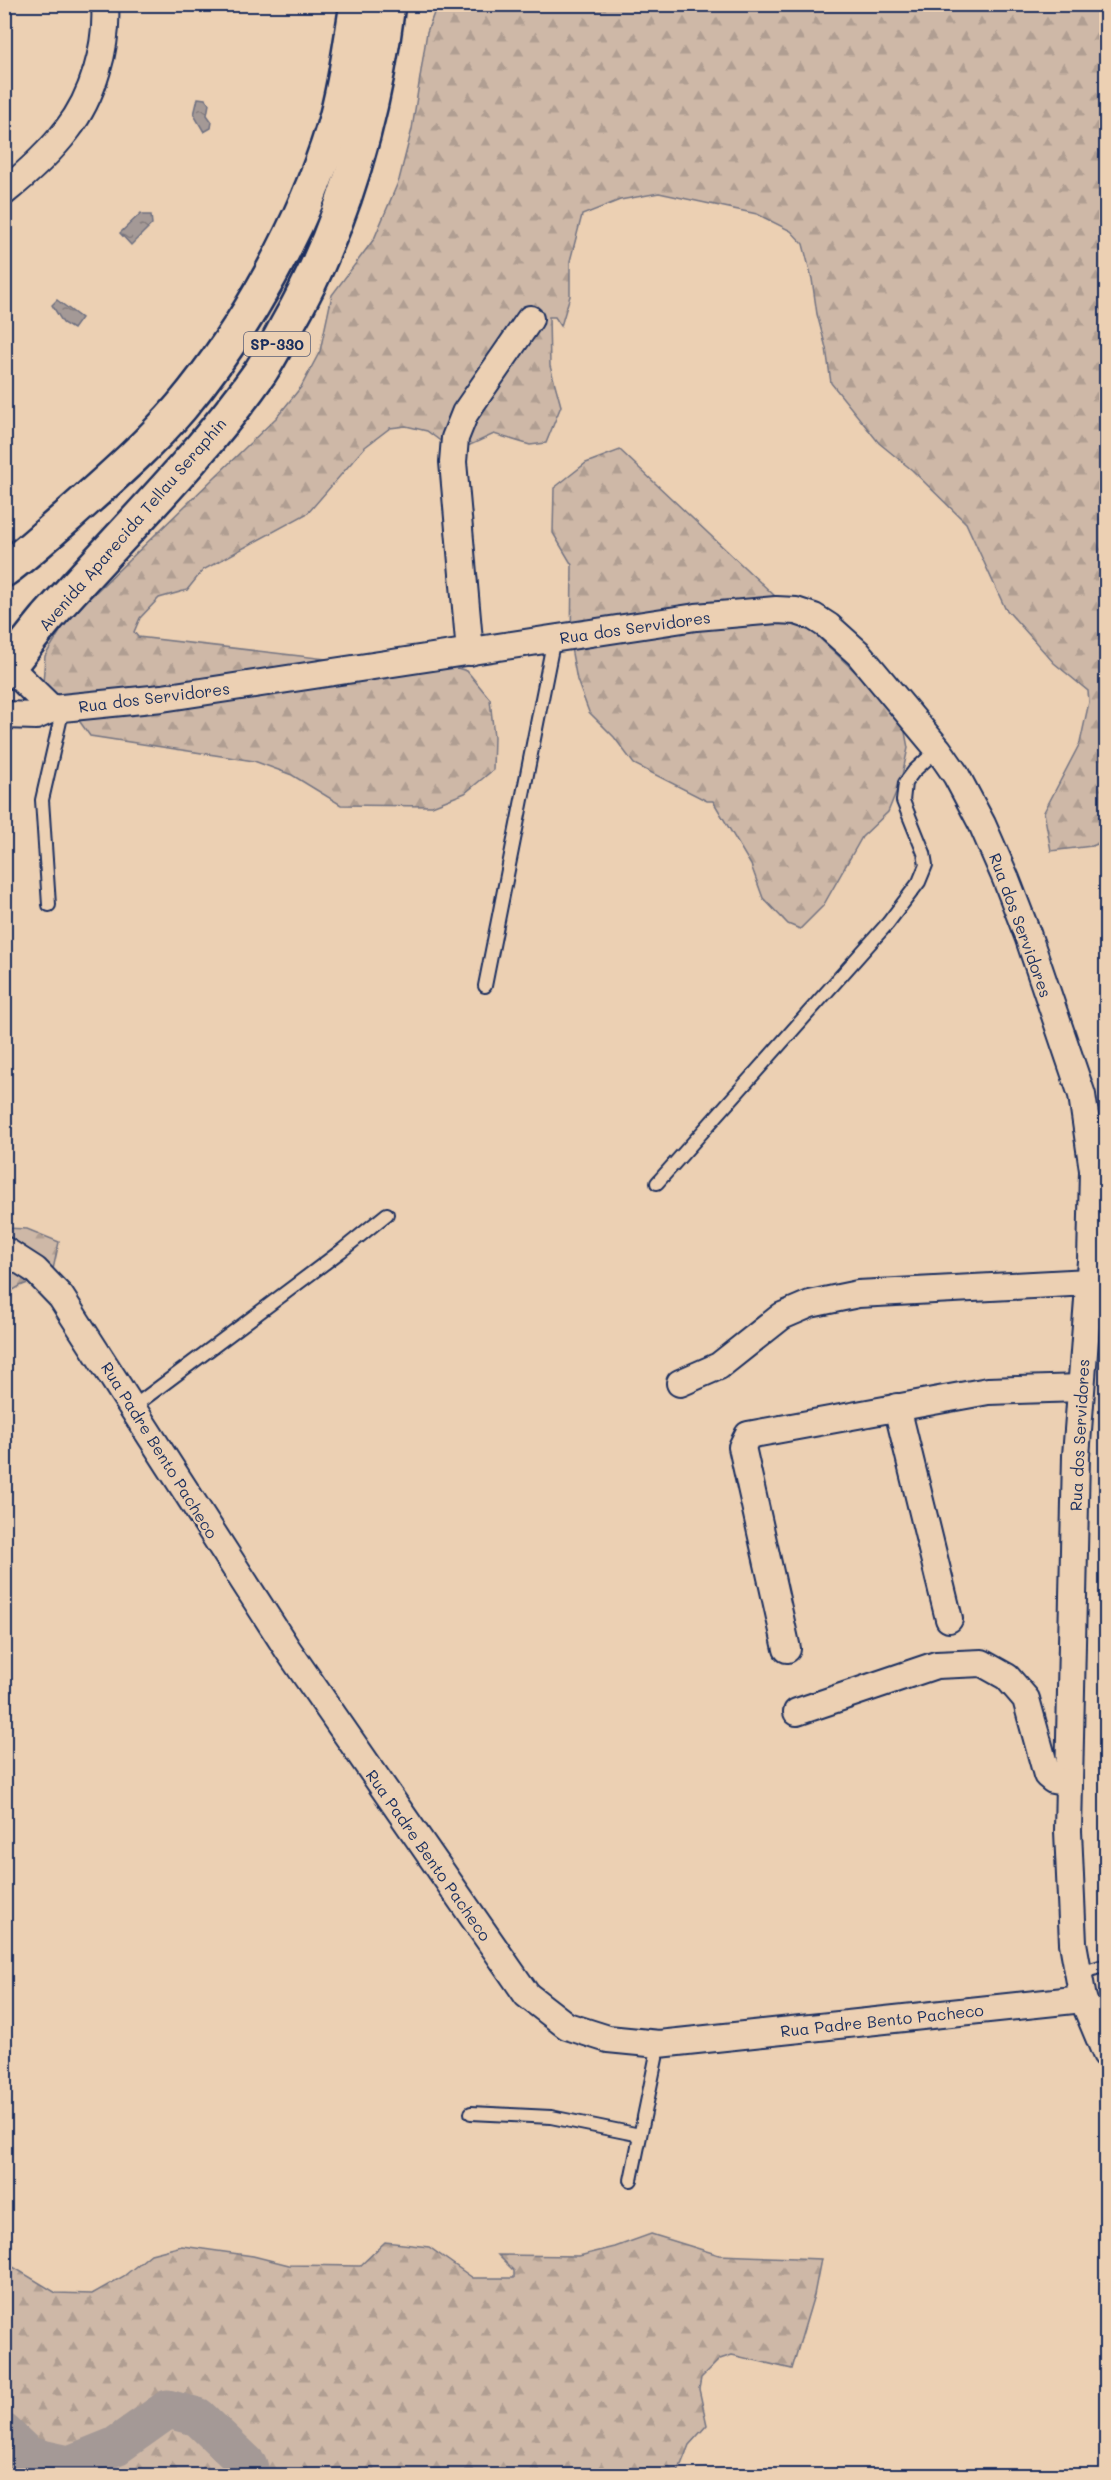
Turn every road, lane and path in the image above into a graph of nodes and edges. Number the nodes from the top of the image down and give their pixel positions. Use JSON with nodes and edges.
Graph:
{"nodes":[{"id":1,"x":105,"y":4,"type":"edge"},
{"id":2,"x":357,"y":4,"type":"edge"},
{"id":3,"x":388,"y":4,"type":"edge"},
{"id":4,"x":4,"y":192,"type":"edge"},
{"id":5,"x":530,"y":319,"type":"dead end"},
{"id":6,"x":4,"y":570,"type":"edge"},
{"id":7,"x":554,"y":638,"type":"junction"},
{"id":8,"x":470,"y":652,"type":"junction"},
{"id":9,"x":6,"y":667,"type":"edge"},
{"id":10,"x":57,"y":709,"type":"junction"},
{"id":11,"x":4,"y":715,"type":"edge"},
{"id":12,"x":938,"y":748,"type":"junction"},
{"id":13,"x":49,"y":905,"type":"dead end"},
{"id":14,"x":485,"y":986,"type":"dead end"},
{"id":15,"x":657,"y":1183,"type":"dead end"},
{"id":16,"x":387,"y":1214,"type":"dead end"},
{"id":17,"x":4,"y":1250,"type":"edge"},
{"id":18,"x":1089,"y":1282,"type":"junction"},
{"id":19,"x":680,"y":1383,"type":"dead end"},
{"id":20,"x":1081,"y":1388,"type":"junction"},
{"id":21,"x":133,"y":1407,"type":"junction"},
{"id":22,"x":897,"y":1407,"type":"junction"},
{"id":23,"x":949,"y":1619,"type":"dead end"},
{"id":24,"x":787,"y":1649,"type":"dead end"},
{"id":25,"x":797,"y":1712,"type":"dead end"},
{"id":26,"x":1069,"y":1783,"type":"junction"},
{"id":27,"x":1107,"y":1965,"type":"edge"},
{"id":28,"x":1078,"y":1974,"type":"junction"},
{"id":29,"x":1083,"y":1999,"type":"junction"},
{"id":30,"x":659,"y":2043,"type":"junction"},
{"id":31,"x":1107,"y":2054,"type":"edge"},
{"id":32,"x":471,"y":2113,"type":"dead end"},
{"id":33,"x":640,"y":2136,"type":"junction"},
{"id":34,"x":631,"y":2180,"type":"dead end"}],
"edges":[{"from":1,"to":4,"type":"street"},
{"from":2,"to":6,"type":"main road","number":"SP-330"},
{"from":3,"to":9,"type":"main road","name":"Avenida Aparecida Tellau Seraphin","number":"SP-330"},
{"from":5,"to":8,"type":"street"},
{"from":7,"to":8,"type":"street","name":"Rua dos Servidores"},
{"from":7,"to":12,"type":"street","name":"Rua dos Servidores"},
{"from":7,"to":14,"type":"lane"},
{"from":8,"to":10,"type":"street","name":"Rua dos Servidores"},
{"from":9,"to":10,"type":"street"},
{"from":10,"to":11,"type":"street","name":"Rua dos Servidores"},
{"from":10,"to":13,"type":"lane"},
{"from":12,"to":15,"type":"lane"},
{"from":12,"to":18,"type":"street","name":"Rua dos Servidores"},
{"from":16,"to":21,"type":"lane"},
{"from":17,"to":21,"type":"street","name":"Rua Padre Bento Pacheco"},
{"from":18,"to":19,"type":"street"},
{"from":18,"to":20,"type":"street","name":"Rua dos Servidores"},
{"from":20,"to":22,"type":"street"},
{"from":20,"to":26,"type":"street","name":"Rua dos Servidores"},
{"from":21,"to":30,"type":"street","name":"Rua Padre Bento Pacheco"},
{"from":22,"to":23,"type":"street"},
{"from":22,"to":24,"type":"street"},
{"from":25,"to":26,"type":"street"},
{"from":26,"to":28,"type":"street","name":"Rua dos Servidores"},
{"from":27,"to":28,"type":"lane"},
{"from":28,"to":29,"type":"street","name":"Rua dos Servidores"},
{"from":29,"to":30,"type":"street","name":"Rua Padre Bento Pacheco"},
{"from":29,"to":31,"type":"street","name":"Rua dos Servidores"},
{"from":30,"to":33,"type":"lane"},
{"from":32,"to":33,"type":"lane"},
{"from":33,"to":34,"type":"lane"}]}
